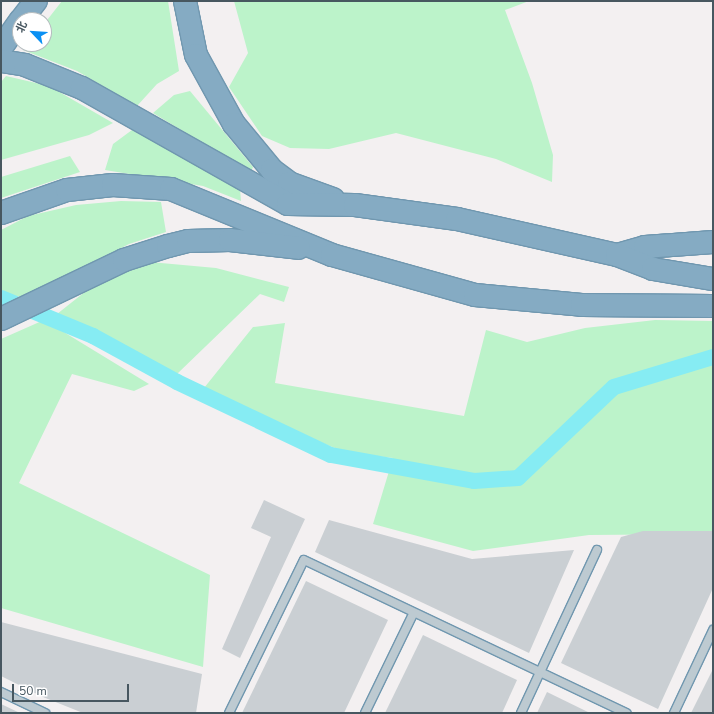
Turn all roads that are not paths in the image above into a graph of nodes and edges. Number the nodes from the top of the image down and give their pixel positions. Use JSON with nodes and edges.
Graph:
{"nodes":[{"id":1,"x":36,"y":1,"type":"edge"},
{"id":2,"x":185,"y":1,"type":"edge"},
{"id":3,"x":27,"y":12,"type":"edge"},
{"id":4,"x":12,"y":32,"type":"edge"},
{"id":5,"x":1,"y":48,"type":"edge"},
{"id":6,"x":1,"y":61,"type":"edge"},
{"id":7,"x":355,"y":204,"type":"junction"},
{"id":8,"x":1,"y":213,"type":"edge"},
{"id":9,"x":713,"y":242,"type":"edge"},
{"id":10,"x":332,"y":255,"type":"junction"},
{"id":11,"x":617,"y":255,"type":"junction"},
{"id":12,"x":713,"y":279,"type":"edge"},
{"id":13,"x":709,"y":304,"type":"edge"},
{"id":14,"x":1,"y":319,"type":"edge"},
{"id":15,"x":597,"y":550,"type":"dead end"},
{"id":16,"x":413,"y":614,"type":"junction"},
{"id":17,"x":713,"y":630,"type":"edge"},
{"id":18,"x":540,"y":673,"type":"junction"},
{"id":19,"x":1,"y":692,"type":"edge"},
{"id":20,"x":45,"y":713,"type":"edge"},
{"id":21,"x":230,"y":713,"type":"edge"},
{"id":22,"x":365,"y":713,"type":"edge"},
{"id":23,"x":521,"y":713,"type":"edge"},
{"id":24,"x":626,"y":713,"type":"edge"},
{"id":25,"x":674,"y":713,"type":"edge"}],
"edges":[{"from":1,"to":3,"type":"highway"},
{"from":2,"to":7,"type":"highway"},
{"from":4,"to":5,"type":"highway"},
{"from":6,"to":7,"type":"highway"},
{"from":7,"to":11,"type":"highway"},
{"from":8,"to":10,"type":"highway"},
{"from":9,"to":11,"type":"highway"},
{"from":10,"to":13,"type":"highway"},
{"from":10,"to":14,"type":"highway"},
{"from":11,"to":12,"type":"highway"},
{"from":15,"to":18,"type":"lane"},
{"from":16,"to":18,"type":"lane"},
{"from":16,"to":21,"type":"lane"},
{"from":16,"to":22,"type":"lane"},
{"from":17,"to":25,"type":"lane"},
{"from":18,"to":23,"type":"lane"},
{"from":18,"to":24,"type":"lane"},
{"from":19,"to":20,"type":"lane"}]}
